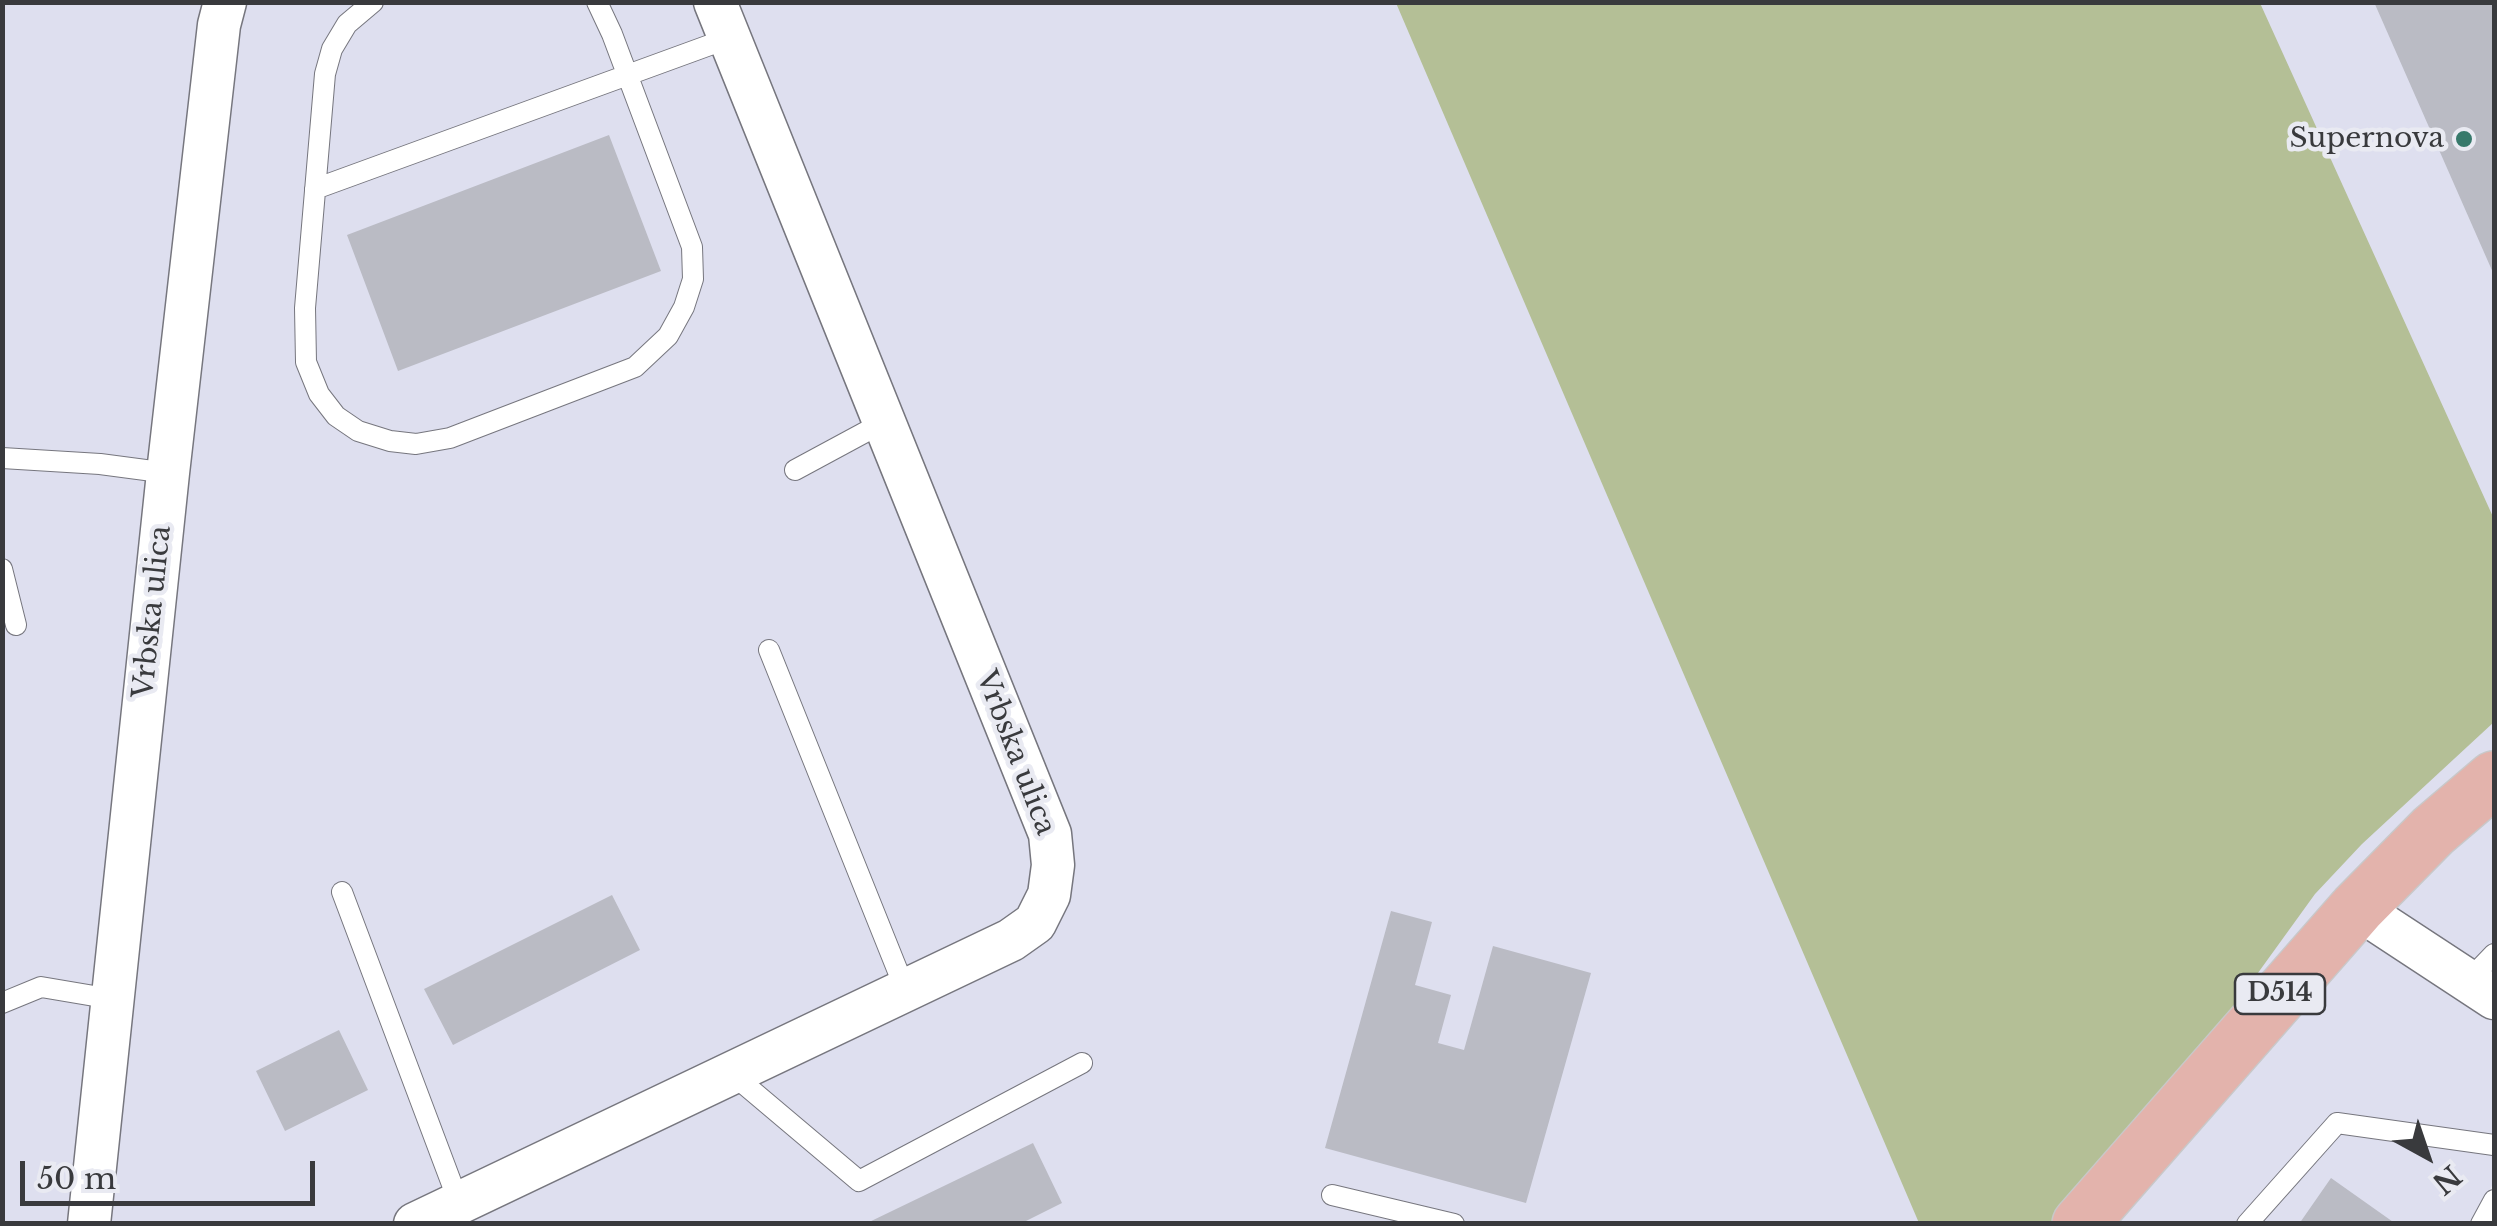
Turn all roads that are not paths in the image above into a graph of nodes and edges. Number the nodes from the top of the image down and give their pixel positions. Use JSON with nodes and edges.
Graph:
{"nodes":[{"id":1,"x":225,"y":2,"type":"edge"},
{"id":2,"x":373,"y":2,"type":"edge"},
{"id":3,"x":598,"y":2,"type":"edge"},
{"id":4,"x":722,"y":20,"type":"edge"},
{"id":5,"x":628,"y":76,"type":"junction"},
{"id":6,"x":315,"y":190,"type":"junction"},
{"id":7,"x":884,"y":422,"type":"junction"},
{"id":8,"x":2,"y":458,"type":"edge"},
{"id":9,"x":794,"y":470,"type":"dead end"},
{"id":10,"x":168,"y":472,"type":"junction"},
{"id":11,"x":2,"y":569,"type":"edge"},
{"id":12,"x":16,"y":625,"type":"dead end"},
{"id":13,"x":769,"y":650,"type":"dead end"},
{"id":14,"x":2494,"y":778,"type":"edge"},
{"id":15,"x":342,"y":892,"type":"dead end"},
{"id":16,"x":2356,"y":908,"type":"junction"},
{"id":17,"x":2486,"y":977,"type":"edge"},
{"id":18,"x":905,"y":989,"type":"junction"},
{"id":19,"x":112,"y":999,"type":"junction"},
{"id":20,"x":2,"y":1003,"type":"edge"},
{"id":21,"x":1082,"y":1063,"type":"dead end"},
{"id":22,"x":731,"y":1072,"type":"junction"},
{"id":23,"x":2494,"y":1145,"type":"edge"},
{"id":24,"x":1332,"y":1195,"type":"dead end"},
{"id":25,"x":2494,"y":1200,"type":"edge"},
{"id":26,"x":458,"y":1203,"type":"junction"},
{"id":27,"x":89,"y":1224,"type":"edge"},
{"id":28,"x":415,"y":1224,"type":"edge"},
{"id":29,"x":1454,"y":1224,"type":"edge"},
{"id":30,"x":2080,"y":1224,"type":"edge"},
{"id":31,"x":2247,"y":1224,"type":"edge"},
{"id":32,"x":2482,"y":1224,"type":"edge"}],
"edges":[{"from":1,"to":10,"type":"street","name":"Vrbska ulica"},
{"from":2,"to":6,"type":"lane"},
{"from":3,"to":5,"type":"lane"},
{"from":4,"to":5,"type":"lane"},
{"from":4,"to":7,"type":"street","name":"Vrbska ulica"},
{"from":5,"to":6,"type":"lane"},
{"from":5,"to":6,"type":"lane"},
{"from":7,"to":9,"type":"lane"},
{"from":7,"to":18,"type":"street","name":"Vrbska ulica"},
{"from":8,"to":10,"type":"lane"},
{"from":10,"to":19,"type":"street","name":"Vrbska ulica"},
{"from":11,"to":12,"type":"lane"},
{"from":13,"to":18,"type":"lane"},
{"from":14,"to":16,"type":"main road","number":"D514"},
{"from":15,"to":26,"type":"lane"},
{"from":16,"to":17,"type":"street"},
{"from":16,"to":30,"type":"main road","number":"D514"},
{"from":18,"to":22,"type":"street","name":"Vrbska ulica"},
{"from":19,"to":20,"type":"lane"},
{"from":19,"to":27,"type":"street","name":"Vrbska ulica"},
{"from":21,"to":22,"type":"lane"},
{"from":22,"to":26,"type":"street","name":"Vrbska ulica"},
{"from":23,"to":31,"type":"lane"},
{"from":24,"to":29,"type":"lane"},
{"from":25,"to":32,"type":"lane"},
{"from":26,"to":28,"type":"street","name":"Vrbska ulica"}]}
